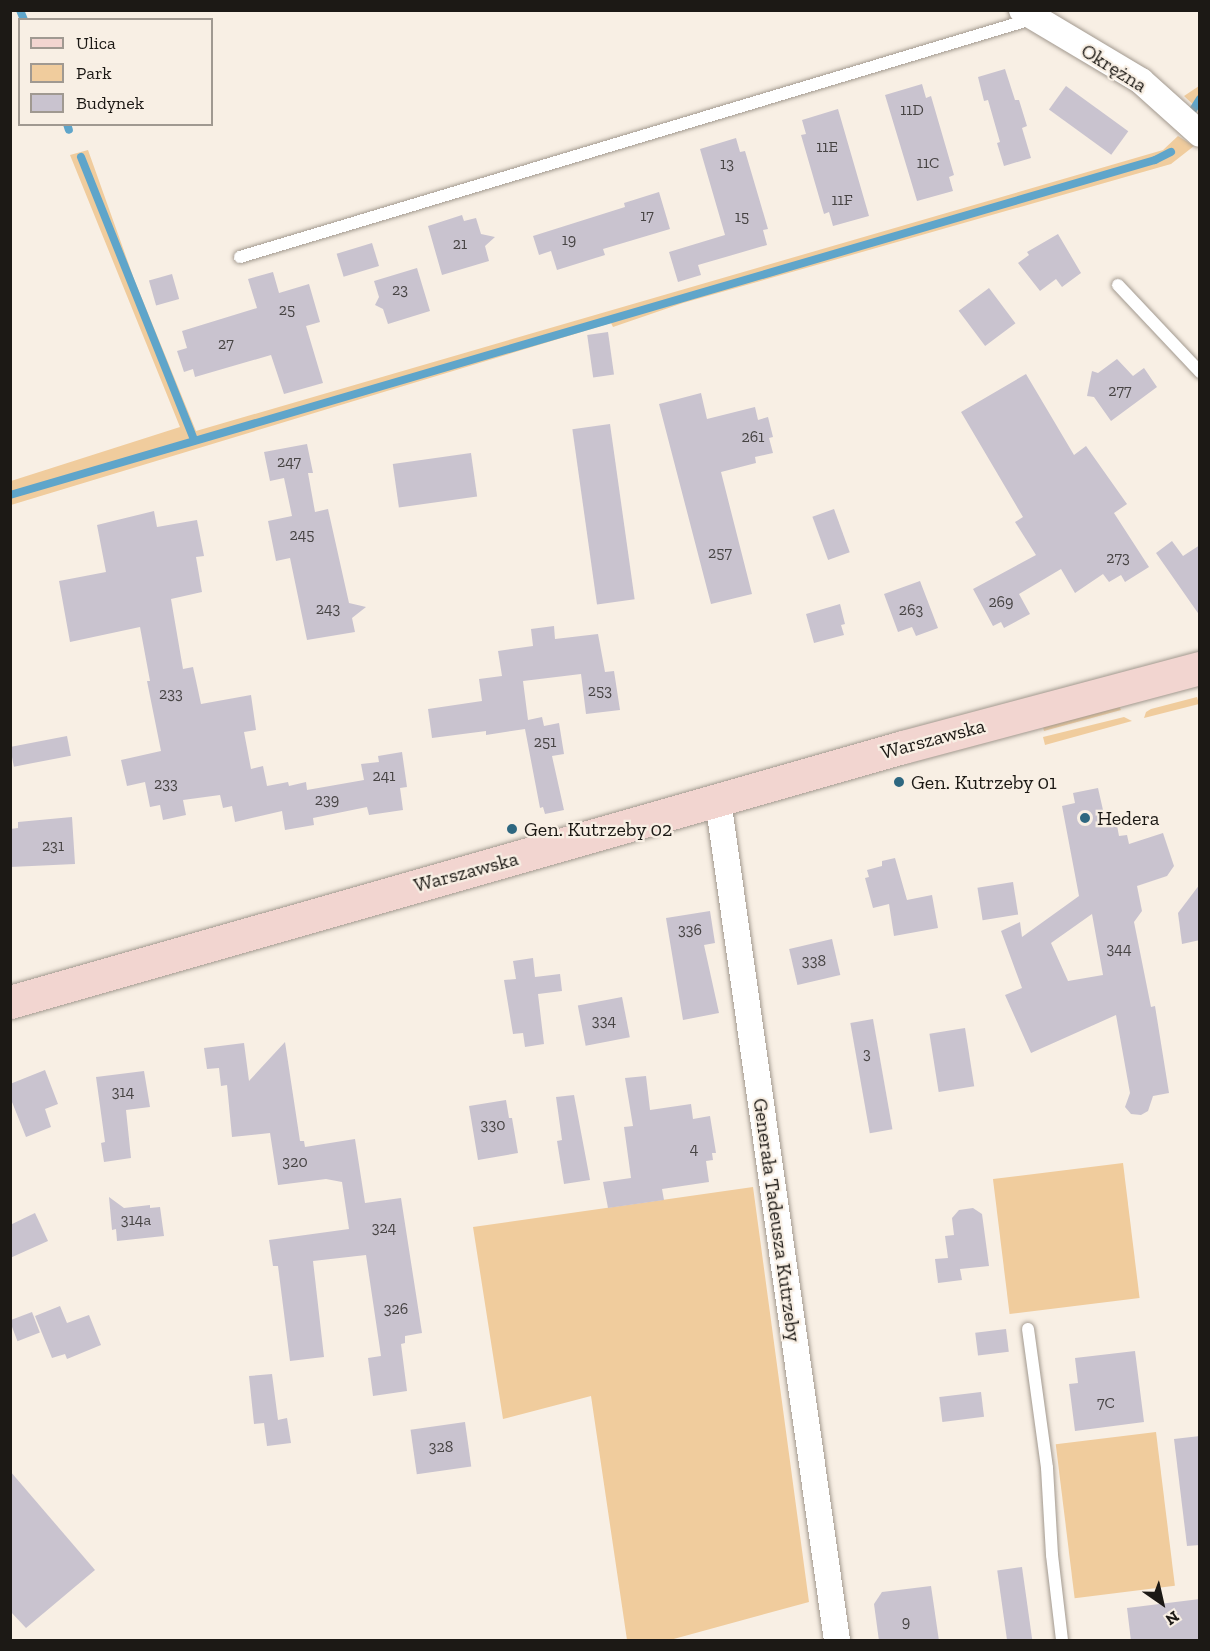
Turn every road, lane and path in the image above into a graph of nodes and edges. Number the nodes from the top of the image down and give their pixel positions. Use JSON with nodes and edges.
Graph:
{"nodes":[{"id":1,"x":1028,"y":14,"type":"edge"},
{"id":2,"x":1200,"y":134,"type":"edge"},
{"id":3,"x":240,"y":257,"type":"dead end"},
{"id":4,"x":1118,"y":285,"type":"dead end"},
{"id":5,"x":1200,"y":372,"type":"edge"},
{"id":6,"x":1200,"y":668,"type":"edge"},
{"id":7,"x":718,"y":800,"type":"junction"},
{"id":8,"x":10,"y":1002,"type":"edge"},
{"id":9,"x":1028,"y":1329,"type":"dead end"},
{"id":10,"x":837,"y":1641,"type":"edge"},
{"id":11,"x":1062,"y":1641,"type":"edge"}],
"edges":[{"from":1,"to":2,"type":"street","name":"Okrężna"},
{"from":1,"to":3,"type":"lane"},
{"from":4,"to":5,"type":"lane"},
{"from":6,"to":7,"type":"main road","name":"Warszawska"},
{"from":7,"to":8,"type":"main road","name":"Warszawska"},
{"from":7,"to":10,"type":"street","name":"Generała Tadeusza Kutrzeby"},
{"from":9,"to":11,"type":"lane"}]}
